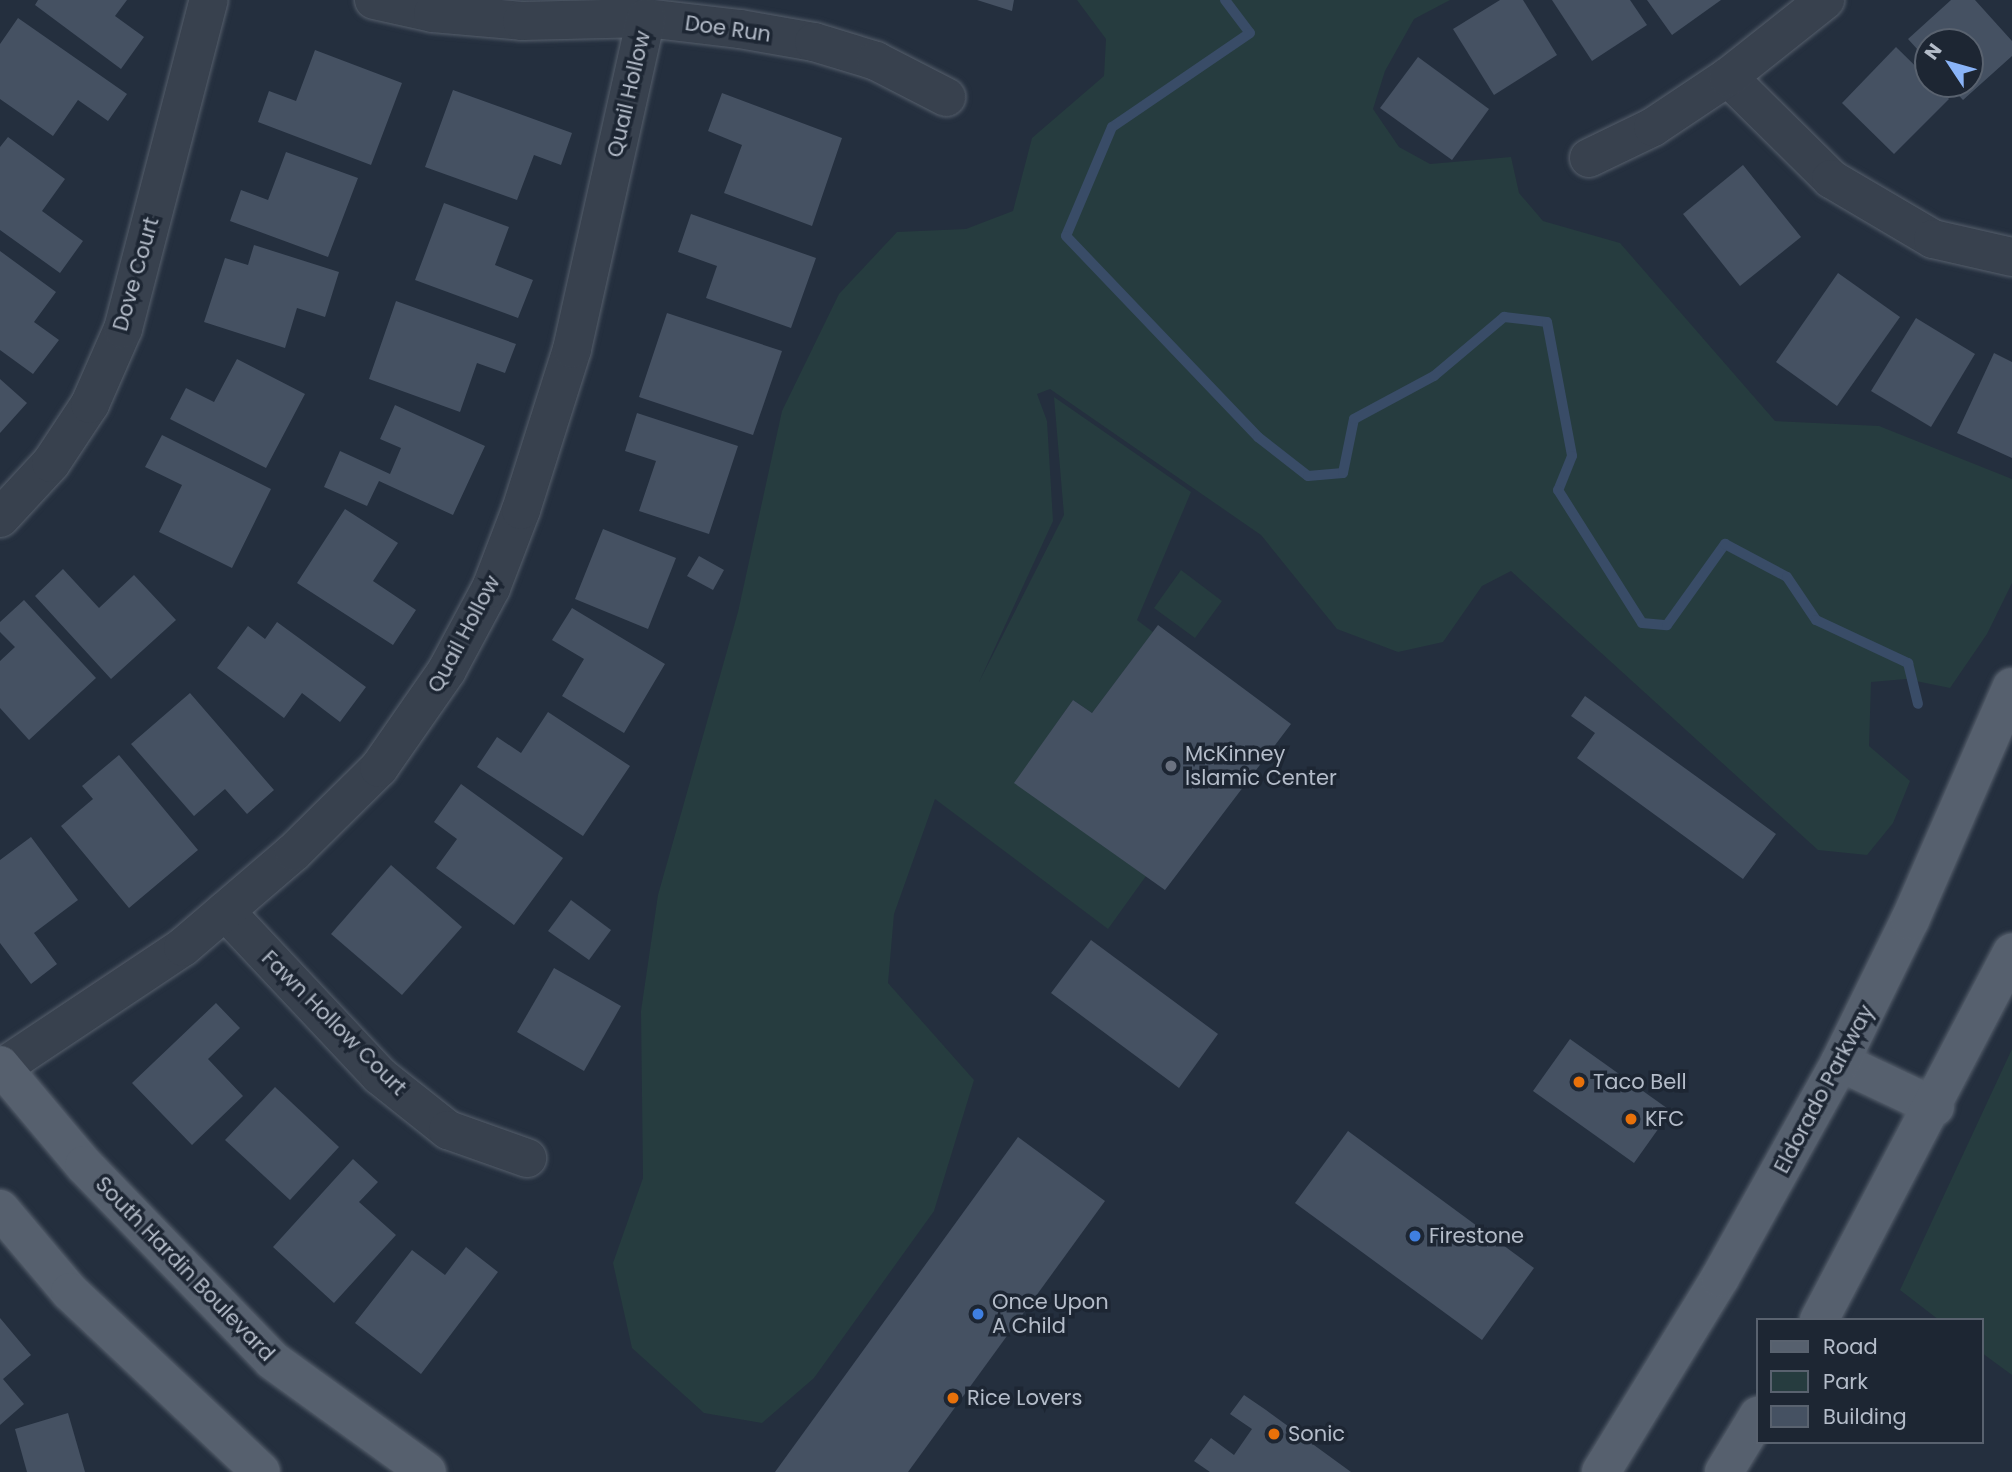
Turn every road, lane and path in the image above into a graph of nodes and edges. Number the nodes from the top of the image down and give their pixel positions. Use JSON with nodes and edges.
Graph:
{"nodes":[{"id":1,"x":209,"y":0,"type":"edge"},
{"id":2,"x":374,"y":0,"type":"edge"},
{"id":3,"x":1825,"y":0,"type":"edge"},
{"id":4,"x":646,"y":18,"type":"junction"},
{"id":5,"x":1728,"y":77,"type":"junction"},
{"id":6,"x":946,"y":97,"type":"dead end"},
{"id":7,"x":1589,"y":158,"type":"dead end"},
{"id":8,"x":2012,"y":257,"type":"edge"},
{"id":9,"x":0,"y":517,"type":"edge"},
{"id":10,"x":2012,"y":687,"type":"edge"},
{"id":11,"x":2002,"y":741,"type":"edge"},
{"id":12,"x":225,"y":911,"type":"junction"},
{"id":13,"x":2012,"y":953,"type":"edge"},
{"id":14,"x":1840,"y":1062,"type":"junction"},
{"id":15,"x":1,"y":1067,"type":"edge"},
{"id":16,"x":1935,"y":1107,"type":"junction"},
{"id":17,"x":527,"y":1158,"type":"dead end"},
{"id":18,"x":0,"y":1209,"type":"edge"},
{"id":19,"x":1820,"y":1318,"type":"edge"},
{"id":20,"x":1657,"y":1385,"type":"junction"},
{"id":21,"x":1756,"y":1419,"type":"edge"},
{"id":22,"x":261,"y":1472,"type":"edge"},
{"id":23,"x":427,"y":1472,"type":"edge"},
{"id":24,"x":1601,"y":1472,"type":"edge"},
{"id":25,"x":1632,"y":1472,"type":"edge"},
{"id":26,"x":1724,"y":1472,"type":"edge"}],
"edges":[{"from":1,"to":9,"type":"street","name":"Dove Court"},
{"from":2,"to":4,"type":"street","name":"Doe Run"},
{"from":3,"to":5,"type":"street"},
{"from":4,"to":6,"type":"street","name":"Doe Run"},
{"from":4,"to":12,"type":"street","name":"Quail Hollow"},
{"from":5,"to":7,"type":"street"},
{"from":5,"to":8,"type":"street"},
{"from":10,"to":11,"type":"main road","name":"Eldorado Parkway"},
{"from":11,"to":14,"type":"main road","name":"Eldorado Parkway"},
{"from":12,"to":15,"type":"street","name":"Quail Hollow"},
{"from":12,"to":17,"type":"street","name":"Fawn Hollow Court"},
{"from":13,"to":16,"type":"main road"},
{"from":14,"to":16,"type":"main road"},
{"from":14,"to":20,"type":"main road","name":"Eldorado Parkway"},
{"from":15,"to":23,"type":"main road","name":"South Hardin Boulevard"},
{"from":16,"to":19,"type":"main road"},
{"from":18,"to":22,"type":"main road"},
{"from":20,"to":24,"type":"main road","name":"Eldorado Parkway"},
{"from":20,"to":25,"type":"main road"},
{"from":21,"to":26,"type":"main road"}]}
